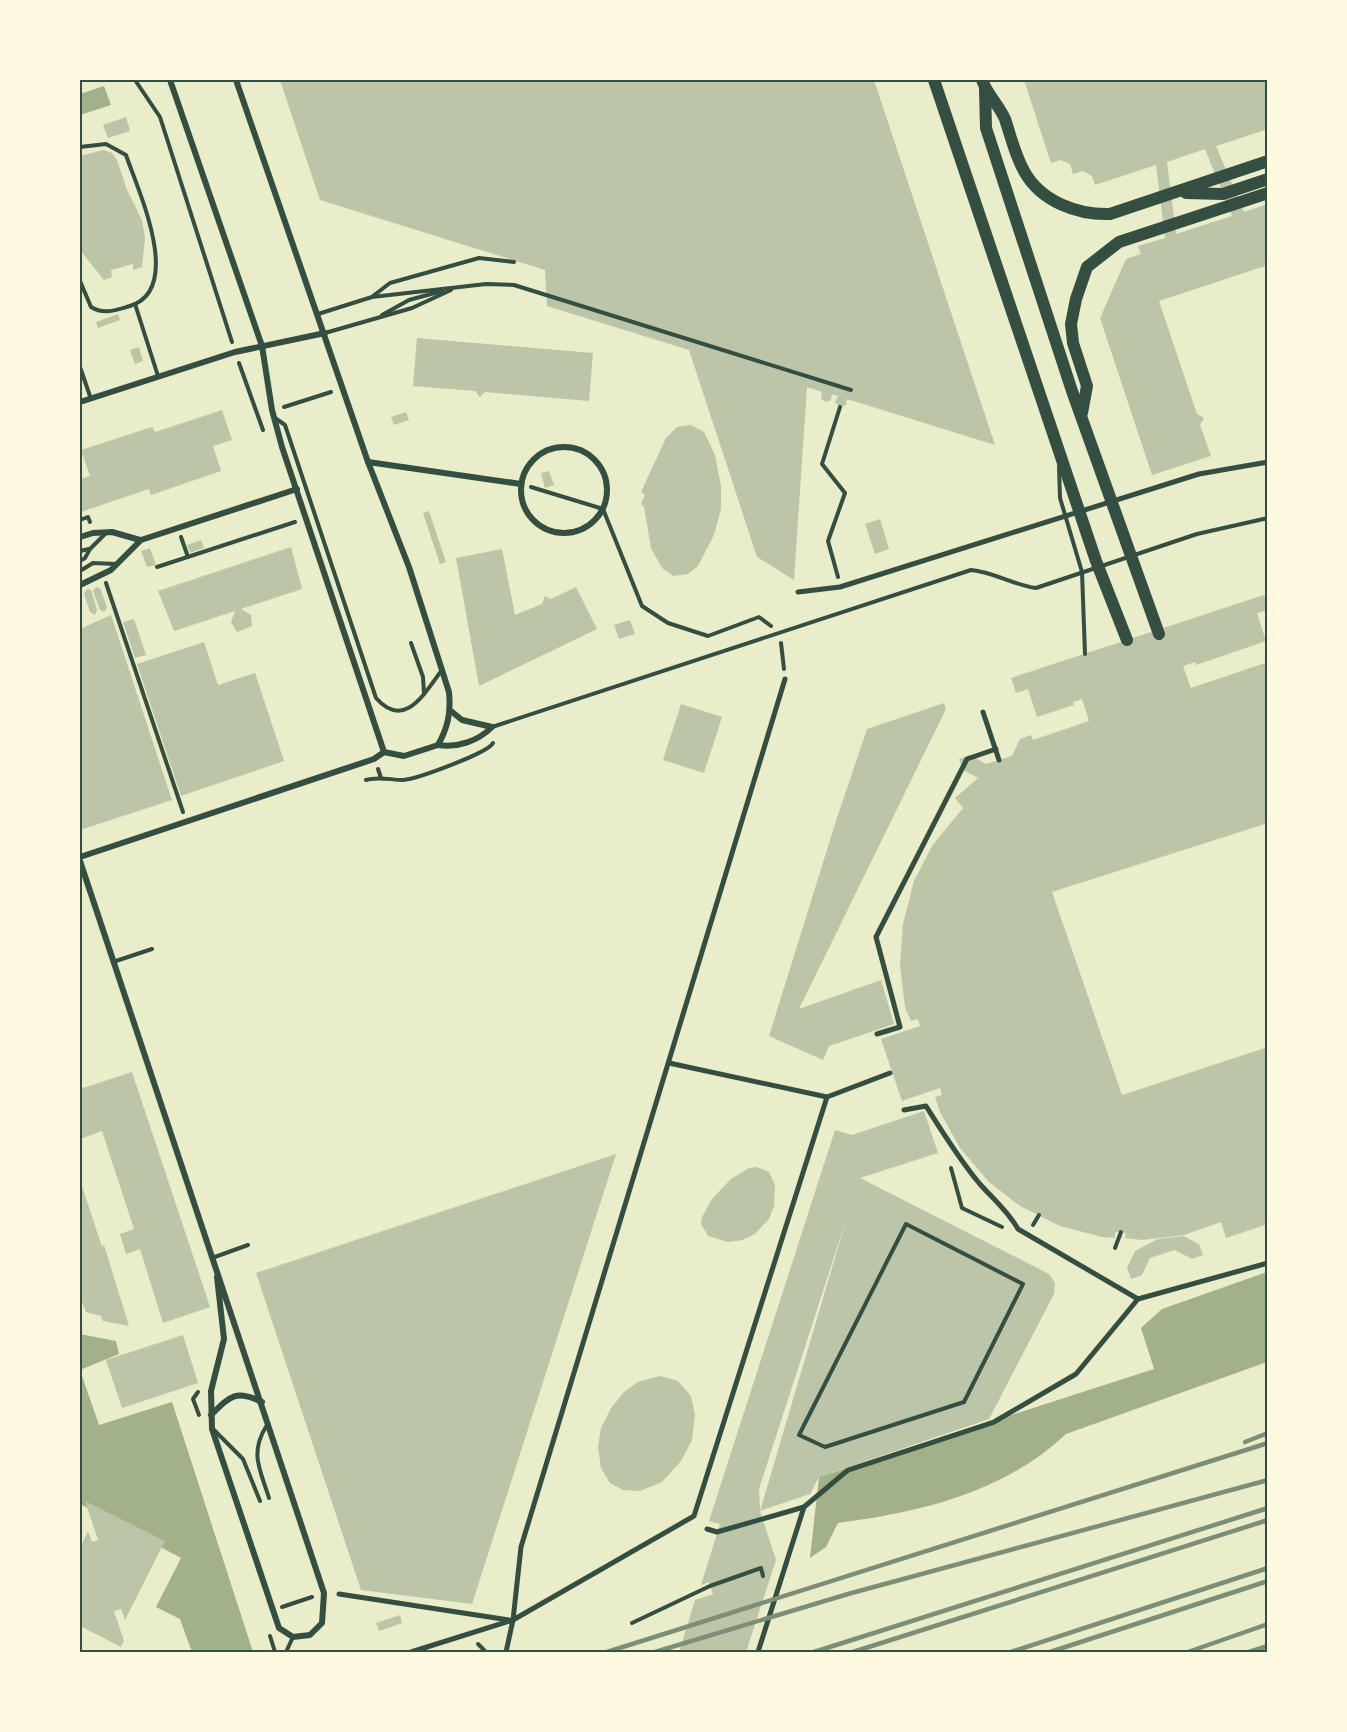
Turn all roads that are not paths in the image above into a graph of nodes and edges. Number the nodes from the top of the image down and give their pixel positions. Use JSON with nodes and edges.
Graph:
{"nodes":[{"id":1,"x":170,"y":80,"type":"edge"},
{"id":2,"x":236,"y":80,"type":"edge"},
{"id":3,"x":934,"y":80,"type":"edge"},
{"id":4,"x":984,"y":84,"type":"edge"},
{"id":5,"x":80,"y":147,"type":"edge"},
{"id":6,"x":1268,"y":161,"type":"edge"},
{"id":7,"x":1268,"y":179,"type":"edge"},
{"id":8,"x":1179,"y":193,"type":"junction"},
{"id":9,"x":1268,"y":193,"type":"edge"},
{"id":10,"x":514,"y":262,"type":"dead end"},
{"id":11,"x":80,"y":281,"type":"edge"},
{"id":12,"x":454,"y":288,"type":"junction"},
{"id":13,"x":372,"y":297,"type":"junction"},
{"id":14,"x":135,"y":304,"type":"junction"},
{"id":15,"x":318,"y":314,"type":"junction"},
{"id":16,"x":376,"y":318,"type":"junction"},
{"id":17,"x":325,"y":333,"type":"junction"},
{"id":18,"x":262,"y":346,"type":"junction"},
{"id":19,"x":80,"y":366,"type":"edge"},
{"id":20,"x":158,"y":376,"type":"junction"},
{"id":21,"x":851,"y":390,"type":"dead end"},
{"id":22,"x":91,"y":399,"type":"junction"},
{"id":23,"x":80,"y":402,"type":"edge"},
{"id":24,"x":273,"y":413,"type":"junction"},
{"id":25,"x":1082,"y":414,"type":"junction"},
{"id":26,"x":1058,"y":448,"type":"junction"},
{"id":27,"x":368,"y":462,"type":"junction"},
{"id":28,"x":1268,"y":462,"type":"edge"},
{"id":29,"x":521,"y":484,"type":"junction"},
{"id":30,"x":297,"y":489,"type":"junction"},
{"id":31,"x":1268,"y":518,"type":"edge"},
{"id":32,"x":106,"y":532,"type":"junction"},
{"id":33,"x":80,"y":537,"type":"edge"},
{"id":34,"x":141,"y":540,"type":"junction"},
{"id":35,"x":90,"y":549,"type":"junction"},
{"id":36,"x":80,"y":551,"type":"edge"},
{"id":37,"x":85,"y":558,"type":"junction"},
{"id":38,"x":80,"y":561,"type":"edge"},
{"id":39,"x":93,"y":563,"type":"junction"},
{"id":40,"x":118,"y":564,"type":"junction"},
{"id":41,"x":80,"y":571,"type":"edge"},
{"id":42,"x":80,"y":585,"type":"edge"},
{"id":43,"x":798,"y":592,"type":"dead end"},
{"id":44,"x":1159,"y":634,"type":"dead end"},
{"id":45,"x":1127,"y":640,"type":"dead end"},
{"id":46,"x":411,"y":644,"type":"dead end"},
{"id":47,"x":1085,"y":654,"type":"dead end"},
{"id":48,"x":443,"y":670,"type":"junction"},
{"id":49,"x":785,"y":679,"type":"road end"},
{"id":50,"x":424,"y":694,"type":"junction"},
{"id":51,"x":451,"y":711,"type":"junction"},
{"id":52,"x":983,"y":712,"type":"dead end"},
{"id":53,"x":492,"y":727,"type":"junction"},
{"id":54,"x":438,"y":745,"type":"junction"},
{"id":55,"x":996,"y":749,"type":"junction"},
{"id":56,"x":384,"y":752,"type":"junction"},
{"id":57,"x":999,"y":760,"type":"dead end"},
{"id":58,"x":80,"y":859,"type":"edge"},
{"id":59,"x":152,"y":949,"type":"dead end"},
{"id":60,"x":113,"y":962,"type":"junction"},
{"id":61,"x":878,"y":1034,"type":"dead end"},
{"id":62,"x":669,"y":1063,"type":"junction"},
{"id":63,"x":890,"y":1073,"type":"dead end"},
{"id":64,"x":827,"y":1097,"type":"junction"},
{"id":65,"x":904,"y":1110,"type":"dead end"},
{"id":66,"x":1121,"y":1232,"type":"dead end"},
{"id":67,"x":248,"y":1245,"type":"dead end"},
{"id":68,"x":1115,"y":1248,"type":"dead end"},
{"id":69,"x":211,"y":1258,"type":"junction"},
{"id":70,"x":1268,"y":1263,"type":"edge"},
{"id":71,"x":217,"y":1277,"type":"junction"},
{"id":72,"x":1138,"y":1299,"type":"junction"},
{"id":73,"x":262,"y":1402,"type":"junction"},
{"id":74,"x":211,"y":1414,"type":"junction"},
{"id":75,"x":269,"y":1423,"type":"junction"},
{"id":76,"x":212,"y":1429,"type":"junction"},
{"id":77,"x":269,"y":1498,"type":"dead end"},
{"id":78,"x":260,"y":1501,"type":"dead end"},
{"id":79,"x":804,"y":1507,"type":"junction"},
{"id":80,"x":707,"y":1529,"type":"dead end"},
{"id":81,"x":339,"y":1594,"type":"dead end"},
{"id":82,"x":513,"y":1620,"type":"junction"},
{"id":83,"x":293,"y":1637,"type":"junction"},
{"id":84,"x":286,"y":1653,"type":"edge"},
{"id":85,"x":411,"y":1653,"type":"edge"},
{"id":86,"x":506,"y":1653,"type":"edge"},
{"id":87,"x":758,"y":1653,"type":"edge"}],
"edges":[{"from":1,"to":18,"type":"street"},
{"from":2,"to":15,"type":"street"},
{"from":3,"to":26,"type":"main road"},
{"from":4,"to":8,"type":"main road"},
{"from":4,"to":25,"type":"main road"},
{"from":5,"to":14,"type":"lane"},
{"from":6,"to":8,"type":"main road"},
{"from":7,"to":8,"type":"main road"},
{"from":9,"to":25,"type":"main road"},
{"from":10,"to":13,"type":"lane"},
{"from":11,"to":14,"type":"lane"},
{"from":12,"to":13,"type":"lane"},
{"from":12,"to":16,"type":"lane"},
{"from":12,"to":16,"type":"lane"},
{"from":12,"to":21,"type":"lane"},
{"from":13,"to":15,"type":"lane"},
{"from":14,"to":20,"type":"lane"},
{"from":15,"to":17,"type":"street"},
{"from":16,"to":17,"type":"lane"},
{"from":17,"to":18,"type":"street"},
{"from":17,"to":27,"type":"street"},
{"from":18,"to":20,"type":"street"},
{"from":18,"to":24,"type":"street"},
{"from":19,"to":22,"type":"lane"},
{"from":20,"to":22,"type":"street"},
{"from":22,"to":23,"type":"street"},
{"from":24,"to":30,"type":"street"},
{"from":24,"to":50,"type":"lane"},
{"from":25,"to":44,"type":"main road"},
{"from":26,"to":45,"type":"main road"},
{"from":26,"to":47,"type":"lane"},
{"from":27,"to":29,"type":"street"},
{"from":27,"to":48,"type":"street"},
{"from":28,"to":43,"type":"street"},
{"from":29,"to":29,"type":"street"},
{"from":30,"to":34,"type":"street"},
{"from":30,"to":56,"type":"street"},
{"from":31,"to":53,"type":"lane"},
{"from":32,"to":33,"type":"street"},
{"from":32,"to":34,"type":"street"},
{"from":32,"to":35,"type":"lane"},
{"from":34,"to":40,"type":"street"},
{"from":35,"to":36,"type":"lane"},
{"from":35,"to":37,"type":"lane"},
{"from":37,"to":38,"type":"lane"},
{"from":37,"to":39,"type":"lane"},
{"from":39,"to":40,"type":"lane"},
{"from":39,"to":41,"type":"lane"},
{"from":40,"to":42,"type":"street"},
{"from":46,"to":50,"type":"lane"},
{"from":48,"to":50,"type":"lane"},
{"from":48,"to":51,"type":"street"},
{"from":49,"to":62,"type":"street"},
{"from":51,"to":53,"type":"street"},
{"from":51,"to":54,"type":"street"},
{"from":52,"to":55,"type":"street"},
{"from":53,"to":54,"type":"street"},
{"from":54,"to":56,"type":"street"},
{"from":55,"to":57,"type":"street"},
{"from":55,"to":61,"type":"street"},
{"from":56,"to":58,"type":"street"},
{"from":58,"to":60,"type":"street"},
{"from":59,"to":60,"type":"lane"},
{"from":60,"to":69,"type":"street"},
{"from":62,"to":64,"type":"street"},
{"from":62,"to":82,"type":"street"},
{"from":63,"to":64,"type":"street"},
{"from":64,"to":82,"type":"street"},
{"from":65,"to":72,"type":"street"},
{"from":66,"to":68,"type":"lane"},
{"from":67,"to":69,"type":"lane"},
{"from":69,"to":71,"type":"street"},
{"from":70,"to":72,"type":"street"},
{"from":71,"to":73,"type":"street"},
{"from":71,"to":74,"type":"street"},
{"from":72,"to":79,"type":"street"},
{"from":73,"to":74,"type":"street"},
{"from":73,"to":75,"type":"street"},
{"from":74,"to":76,"type":"street"},
{"from":75,"to":77,"type":"lane"},
{"from":75,"to":83,"type":"street"},
{"from":76,"to":78,"type":"lane"},
{"from":76,"to":83,"type":"street"},
{"from":79,"to":80,"type":"street"},
{"from":79,"to":87,"type":"street"},
{"from":81,"to":82,"type":"street"},
{"from":82,"to":85,"type":"street"},
{"from":82,"to":86,"type":"street"},
{"from":83,"to":84,"type":"lane"}]}
